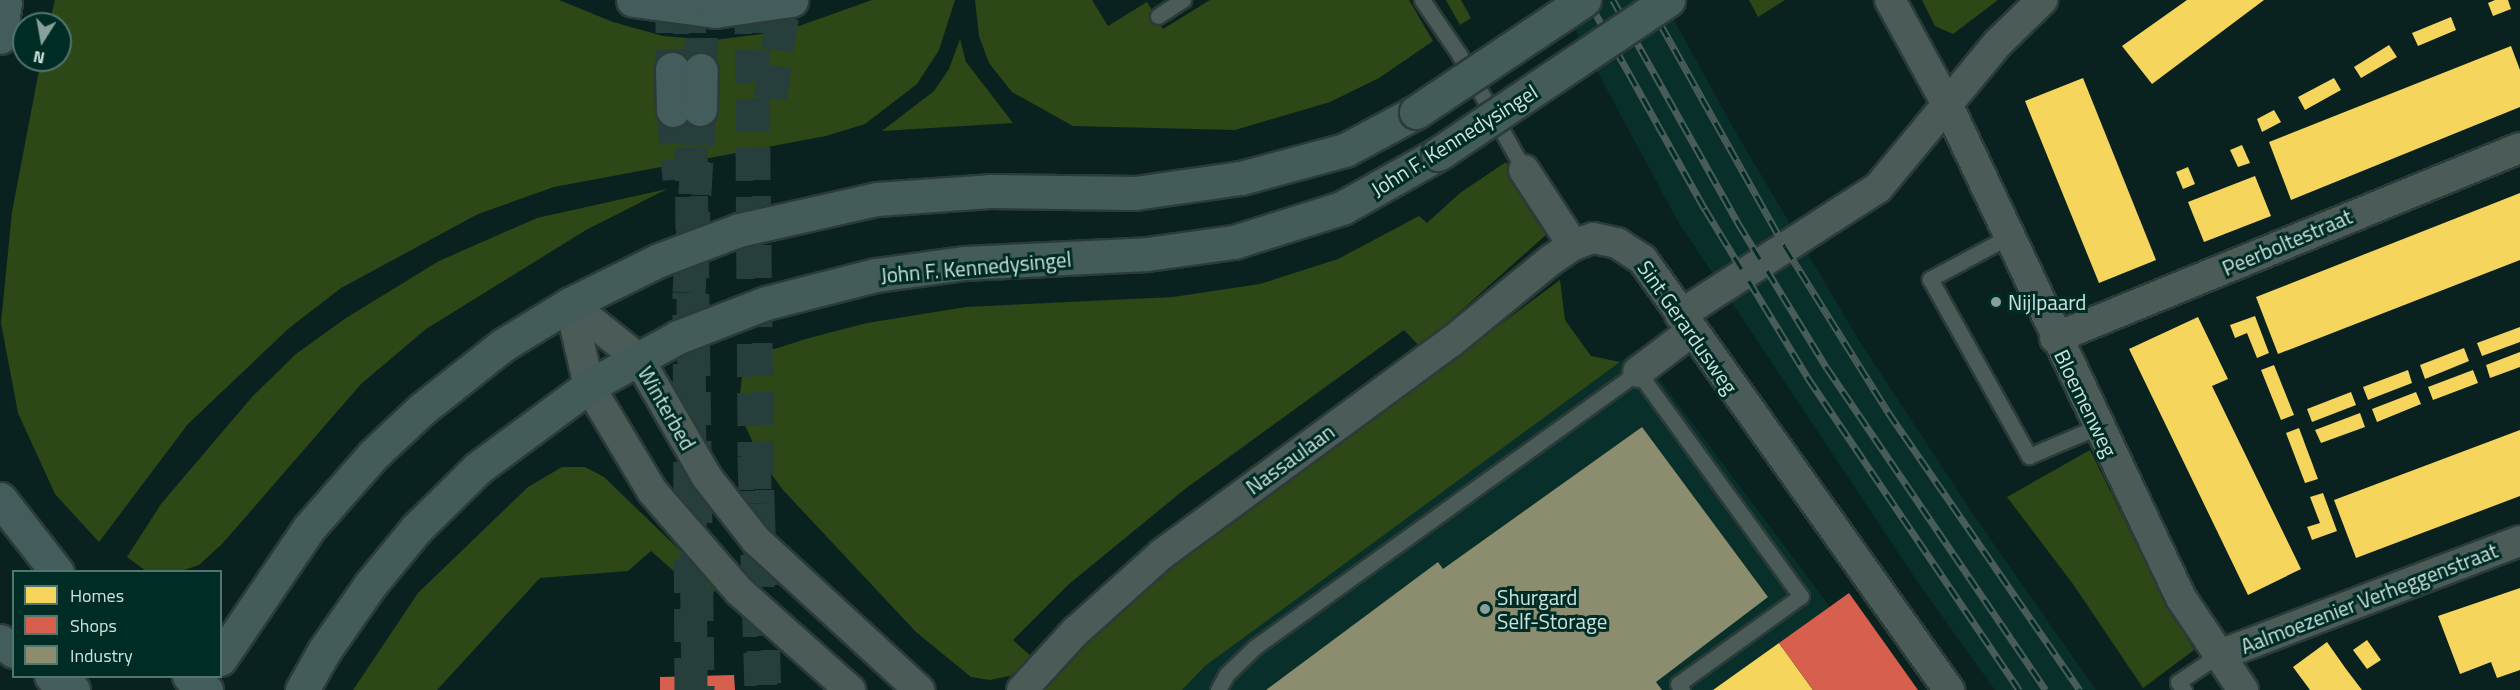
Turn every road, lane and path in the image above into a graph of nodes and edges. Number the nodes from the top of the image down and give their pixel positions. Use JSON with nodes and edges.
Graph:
{"nodes":[{"id":1,"x":633,"y":0,"type":"edge"},
{"id":2,"x":791,"y":0,"type":"edge"},
{"id":3,"x":1184,"y":0,"type":"edge"},
{"id":4,"x":1422,"y":0,"type":"edge"},
{"id":5,"x":1584,"y":0,"type":"edge"},
{"id":6,"x":1668,"y":0,"type":"edge"},
{"id":7,"x":1890,"y":0,"type":"edge"},
{"id":8,"x":2042,"y":0,"type":"edge"},
{"id":9,"x":1158,"y":16,"type":"dead end"},
{"id":10,"x":686,"y":70,"type":"tunnel mouth"},
{"id":11,"x":1948,"y":106,"type":"junction"},
{"id":12,"x":686,"y":110,"type":"tunnel mouth"},
{"id":13,"x":2520,"y":148,"type":"edge"},
{"id":14,"x":1524,"y":170,"type":"joint"},
{"id":15,"x":2008,"y":237,"type":"junction"},
{"id":16,"x":1573,"y":245,"type":"junction"},
{"id":17,"x":570,"y":304,"type":"junction"},
{"id":18,"x":1686,"y":323,"type":"junction"},
{"id":19,"x":2055,"y":338,"type":"junction"},
{"id":20,"x":638,"y":358,"type":"junction"},
{"id":21,"x":1638,"y":372,"type":"junction"},
{"id":22,"x":589,"y":386,"type":"junction"},
{"id":23,"x":2097,"y":427,"type":"junction"},
{"id":24,"x":0,"y":499,"type":"edge"},
{"id":25,"x":2520,"y":541,"type":"edge"},
{"id":26,"x":55,"y":570,"type":"edge"},
{"id":27,"x":222,"y":656,"type":"edge"},
{"id":28,"x":2217,"y":656,"type":"junction"},
{"id":29,"x":54,"y":678,"type":"edge"},
{"id":30,"x":72,"y":690,"type":"edge"},
{"id":31,"x":302,"y":690,"type":"edge"},
{"id":32,"x":850,"y":690,"type":"edge"},
{"id":33,"x":919,"y":690,"type":"edge"},
{"id":34,"x":1022,"y":690,"type":"edge"},
{"id":35,"x":1218,"y":690,"type":"edge"},
{"id":36,"x":1682,"y":690,"type":"edge"},
{"id":37,"x":1949,"y":690,"type":"edge"},
{"id":38,"x":2184,"y":690,"type":"edge"},
{"id":39,"x":2243,"y":690,"type":"edge"}],
"edges":[{"from":1,"to":2,"type":"highway"},
{"from":3,"to":9,"type":"lane"},
{"from":4,"to":14,"type":"lane"},
{"from":5,"to":17,"type":"main road","name":"John F. Kennedysingel","bridge":true},
{"from":6,"to":20,"type":"main road","name":"John F. Kennedysingel","bridge":true},
{"from":7,"to":11,"type":"street","name":"Bloemenweg"},
{"from":8,"to":11,"type":"street"},
{"from":10,"to":12,"type":"highway"},
{"from":11,"to":15,"type":"street","name":"Bloemenweg"},
{"from":11,"to":18,"type":"street"},
{"from":13,"to":19,"type":"street","name":"Peerboltestraat"},
{"from":14,"to":16,"type":"street"},
{"from":15,"to":19,"type":"street","name":"Bloemenweg"},
{"from":15,"to":23,"type":"lane"},
{"from":16,"to":18,"type":"street","name":"Sint Gerardusweg"},
{"from":16,"to":34,"type":"street","name":"Nassaulaan"},
{"from":17,"to":20,"type":"street","name":"Winterbed"},
{"from":17,"to":22,"type":"street"},
{"from":17,"to":27,"type":"main road","name":"John F. Kennedysingel"},
{"from":18,"to":21,"type":"street"},
{"from":18,"to":37,"type":"street","name":"Sint Gerardusweg"},
{"from":19,"to":23,"type":"street","name":"Bloemenweg"},
{"from":20,"to":22,"type":"main road","name":"John F. Kennedysingel"},
{"from":20,"to":33,"type":"street","name":"Winterbed"},
{"from":21,"to":35,"type":"lane"},
{"from":21,"to":36,"type":"lane"},
{"from":22,"to":31,"type":"main road","name":"John F. Kennedysingel"},
{"from":22,"to":32,"type":"street"},
{"from":23,"to":28,"type":"street","name":"Bloemenweg"},
{"from":24,"to":26,"type":"highway"},
{"from":25,"to":28,"type":"street","name":"Aalmoezenier Verheggenstraat"},
{"from":28,"to":38,"type":"lane"},
{"from":28,"to":39,"type":"street","name":"Bloemenweg"},
{"from":29,"to":30,"type":"highway"}]}
